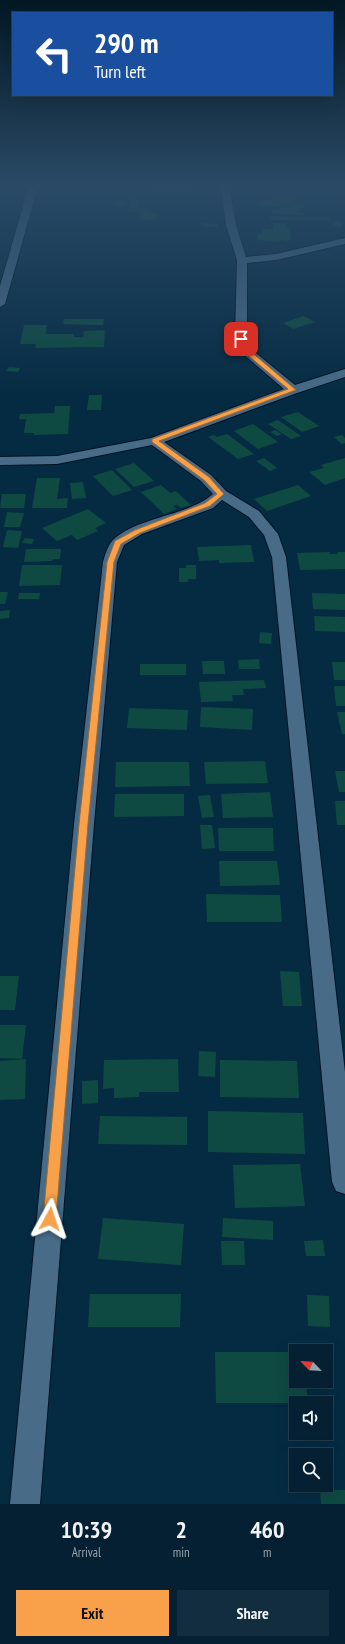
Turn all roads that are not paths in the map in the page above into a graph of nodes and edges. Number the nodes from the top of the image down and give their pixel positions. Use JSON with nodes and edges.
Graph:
{"nodes":[{"id":1,"x":14,"y":256,"type":"edge"},
{"id":2,"x":241,"y":256,"type":"edge"},
{"id":3,"x":274,"y":256,"type":"edge"},
{"id":4,"x":242,"y":260,"type":"junction"},
{"id":5,"x":0,"y":263,"type":"edge"},
{"id":6,"x":12,"y":263,"type":"junction"},
{"id":7,"x":0,"y":304,"type":"edge"},
{"id":8,"x":345,"y":373,"type":"edge"},
{"id":9,"x":293,"y":390,"type":"junction"},
{"id":10,"x":154,"y":441,"type":"junction"},
{"id":11,"x":0,"y":461,"type":"edge"},
{"id":12,"x":221,"y":494,"type":"junction"},
{"id":13,"x":345,"y":1182,"type":"edge"},
{"id":14,"x":25,"y":1504,"type":"edge"}],
"edges":[{"from":1,"to":6,"type":"street"},
{"from":2,"to":4,"type":"street"},
{"from":3,"to":4,"type":"street"},
{"from":4,"to":9,"type":"street"},
{"from":5,"to":6,"type":"street"},
{"from":6,"to":7,"type":"street"},
{"from":8,"to":9,"type":"street"},
{"from":9,"to":10,"type":"street"},
{"from":10,"to":11,"type":"street"},
{"from":10,"to":12,"type":"street"},
{"from":12,"to":13,"type":"street"},
{"from":12,"to":14,"type":"street"}]}
